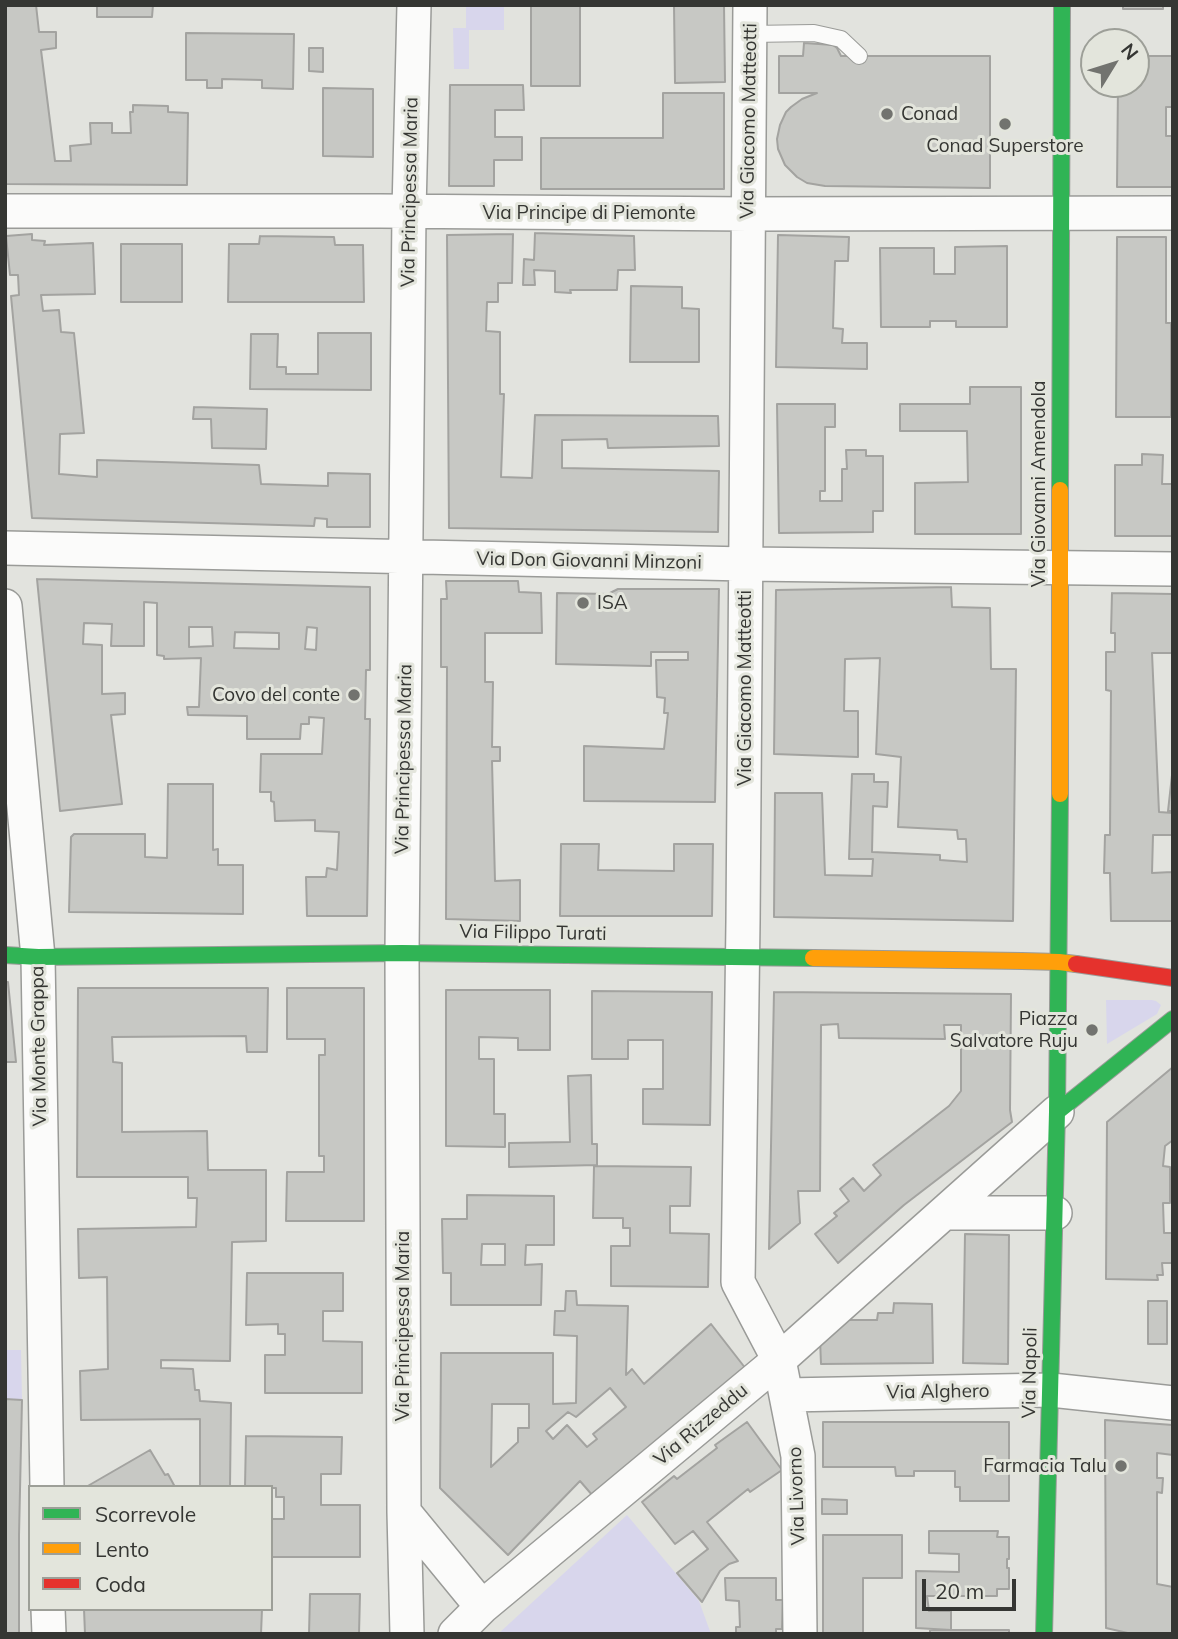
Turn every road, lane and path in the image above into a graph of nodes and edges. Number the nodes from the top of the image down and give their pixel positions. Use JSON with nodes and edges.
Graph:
{"nodes":[{"id":1,"x":414,"y":5,"type":"edge"},
{"id":2,"x":1062,"y":5,"type":"edge"},
{"id":3,"x":750,"y":20,"type":"edge"},
{"id":4,"x":859,"y":56,"type":"dead end"},
{"id":5,"x":5,"y":211,"type":"edge"},
{"id":6,"x":409,"y":211,"type":"junction"},
{"id":7,"x":1060,"y":212,"type":"junction"},
{"id":8,"x":1173,"y":213,"type":"edge"},
{"id":9,"x":748,"y":214,"type":"junction"},
{"id":10,"x":5,"y":548,"type":"edge"},
{"id":11,"x":406,"y":557,"type":"junction"},
{"id":12,"x":746,"y":564,"type":"junction"},
{"id":13,"x":1060,"y":567,"type":"junction"},
{"id":14,"x":1173,"y":569,"type":"edge"},
{"id":15,"x":5,"y":606,"type":"edge"},
{"id":16,"x":402,"y":953,"type":"junction"},
{"id":17,"x":5,"y":955,"type":"edge"},
{"id":18,"x":743,"y":956,"type":"junction"},
{"id":19,"x":38,"y":957,"type":"junction"},
{"id":20,"x":1059,"y":962,"type":"junction"},
{"id":21,"x":1173,"y":978,"type":"edge"},
{"id":22,"x":1173,"y":1019,"type":"edge"},
{"id":23,"x":1058,"y":1112,"type":"junction"},
{"id":24,"x":944,"y":1213,"type":"junction"},
{"id":25,"x":1055,"y":1213,"type":"junction"},
{"id":26,"x":779,"y":1360,"type":"junction"},
{"id":27,"x":1051,"y":1390,"type":"junction"},
{"id":28,"x":786,"y":1395,"type":"junction"},
{"id":29,"x":1173,"y":1403,"type":"edge"},
{"id":30,"x":47,"y":1485,"type":"edge"},
{"id":31,"x":404,"y":1512,"type":"junction"},
{"id":32,"x":482,"y":1607,"type":"junction"},
{"id":33,"x":48,"y":1611,"type":"edge"},
{"id":34,"x":49,"y":1634,"type":"edge"},
{"id":35,"x":407,"y":1634,"type":"edge"},
{"id":36,"x":455,"y":1634,"type":"edge"},
{"id":37,"x":800,"y":1634,"type":"edge"},
{"id":38,"x":1044,"y":1634,"type":"edge"}],
"edges":[{"from":1,"to":6,"type":"street","name":"Via Principessa Maria"},
{"from":2,"to":7,"type":"main road","name":"Via Giovanni Amendola"},
{"from":3,"to":4,"type":"lane"},
{"from":3,"to":9,"type":"street","name":"Via Giacomo Matteotti"},
{"from":5,"to":6,"type":"street","name":"Via Principe di Piemonte"},
{"from":6,"to":9,"type":"street","name":"Via Principe di Piemonte"},
{"from":6,"to":11,"type":"street","name":"Via Principessa Maria"},
{"from":7,"to":8,"type":"street","name":"Via Principe di Piemonte"},
{"from":7,"to":9,"type":"street","name":"Via Principe di Piemonte"},
{"from":7,"to":13,"type":"main road","name":"Via Giovanni Amendola"},
{"from":9,"to":12,"type":"street","name":"Via Giacomo Matteotti"},
{"from":10,"to":11,"type":"street","name":"Via Don Giovanni Minzoni"},
{"from":11,"to":12,"type":"street","name":"Via Don Giovanni Minzoni"},
{"from":11,"to":16,"type":"street","name":"Via Principessa Maria"},
{"from":12,"to":13,"type":"street","name":"Via Don Giovanni Minzoni"},
{"from":12,"to":18,"type":"street","name":"Via Giacomo Matteotti"},
{"from":13,"to":14,"type":"street","name":"Via Don Giovanni Minzoni"},
{"from":13,"to":20,"type":"main road","name":"Via Giovanni Amendola"},
{"from":15,"to":19,"type":"street","name":"Via Monte Grappa"},
{"from":16,"to":18,"type":"main road","name":"Via Filippo Turati"},
{"from":16,"to":19,"type":"main road","name":"Via Filippo Turati"},
{"from":16,"to":31,"type":"street","name":"Via Principessa Maria"},
{"from":17,"to":19,"type":"main road","name":"Via Filippo Turati"},
{"from":18,"to":20,"type":"main road","name":"Via Filippo Turati"},
{"from":18,"to":26,"type":"street","name":"Via Giacomo Matteotti"},
{"from":19,"to":30,"type":"street","name":"Via Monte Grappa"},
{"from":20,"to":21,"type":"main road"},
{"from":20,"to":23,"type":"main road"},
{"from":22,"to":23,"type":"main road"},
{"from":23,"to":24,"type":"street","name":"Via Rizzeddu"},
{"from":23,"to":25,"type":"main road","name":"Via Napoli"},
{"from":24,"to":25,"type":"street"},
{"from":24,"to":26,"type":"street","name":"Via Rizzeddu"},
{"from":25,"to":27,"type":"main road","name":"Via Napoli"},
{"from":26,"to":28,"type":"street","name":"Via Livorno"},
{"from":26,"to":32,"type":"street","name":"Via Rizzeddu"},
{"from":27,"to":28,"type":"street","name":"Via Alghero"},
{"from":27,"to":29,"type":"street","name":"Via Alghero"},
{"from":27,"to":38,"type":"main road","name":"Via Napoli"},
{"from":28,"to":37,"type":"street","name":"Via Livorno"},
{"from":31,"to":32,"type":"street"},
{"from":31,"to":35,"type":"street","name":"Via Principessa Maria"},
{"from":32,"to":36,"type":"street","name":"Via Rizzeddu"},
{"from":33,"to":34,"type":"street"}]}
